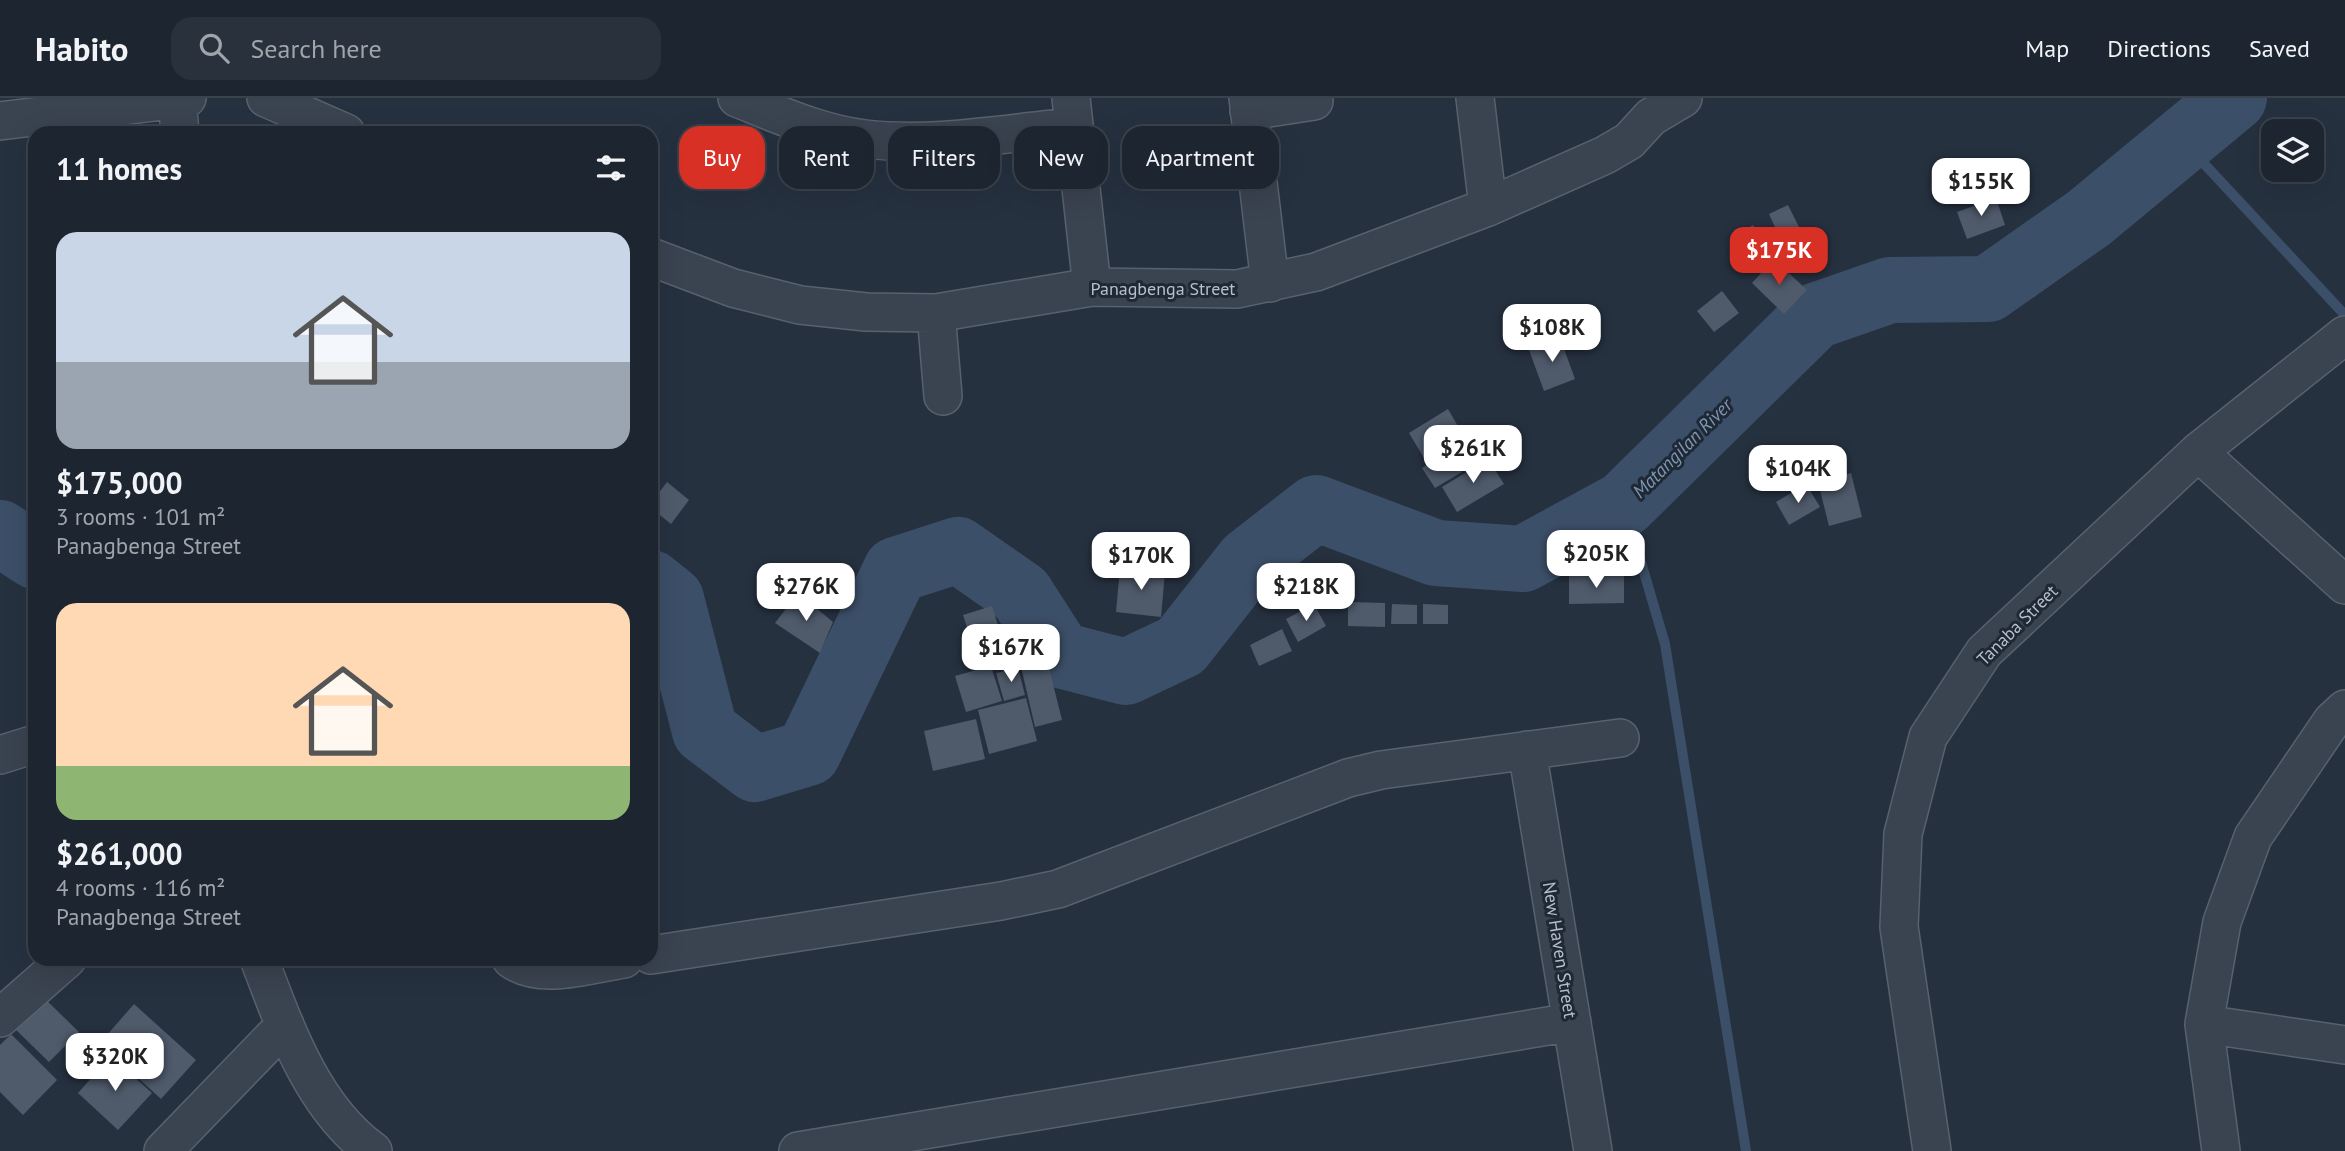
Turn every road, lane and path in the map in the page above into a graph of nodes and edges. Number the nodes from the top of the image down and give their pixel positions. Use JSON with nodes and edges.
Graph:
{"nodes":[{"id":1,"x":266,"y":98,"type":"edge"},
{"id":2,"x":737,"y":98,"type":"edge"},
{"id":3,"x":1475,"y":98,"type":"edge"},
{"id":4,"x":1683,"y":98,"type":"edge"},
{"id":5,"x":1314,"y":101,"type":"dead end"},
{"id":6,"x":1248,"y":105,"type":"edge"},
{"id":7,"x":323,"y":108,"type":"edge"},
{"id":8,"x":1650,"y":108,"type":"edge"},
{"id":9,"x":181,"y":110,"type":"edge"},
{"id":10,"x":1072,"y":112,"type":"edge"},
{"id":11,"x":0,"y":121,"type":"edge"},
{"id":12,"x":340,"y":126,"type":"edge"},
{"id":13,"x":1488,"y":207,"type":"junction"},
{"id":14,"x":658,"y":260,"type":"edge"},
{"id":15,"x":1270,"y":283,"type":"junction"},
{"id":16,"x":1092,"y":287,"type":"junction"},
{"id":17,"x":936,"y":313,"type":"junction"},
{"id":18,"x":2345,"y":335,"type":"edge"},
{"id":19,"x":943,"y":396,"type":"dead end"},
{"id":20,"x":2198,"y":453,"type":"junction"},
{"id":21,"x":2345,"y":585,"type":"edge"},
{"id":22,"x":2345,"y":709,"type":"edge"},
{"id":23,"x":1620,"y":738,"type":"dead end"},
{"id":24,"x":28,"y":746,"type":"edge"},
{"id":25,"x":1527,"y":750,"type":"junction"},
{"id":26,"x":0,"y":755,"type":"edge"},
{"id":27,"x":658,"y":954,"type":"edge"},
{"id":28,"x":59,"y":966,"type":"edge"},
{"id":29,"x":262,"y":966,"type":"edge"},
{"id":30,"x":530,"y":966,"type":"edge"},
{"id":31,"x":579,"y":966,"type":"edge"},
{"id":32,"x":0,"y":1018,"type":"edge"},
{"id":33,"x":1572,"y":1022,"type":"junction"},
{"id":34,"x":2204,"y":1024,"type":"junction"},
{"id":35,"x":285,"y":1025,"type":"junction"},
{"id":36,"x":2345,"y":1045,"type":"edge"},
{"id":37,"x":163,"y":1151,"type":"edge"},
{"id":38,"x":373,"y":1151,"type":"edge"},
{"id":39,"x":798,"y":1151,"type":"edge"},
{"id":40,"x":1593,"y":1151,"type":"edge"},
{"id":41,"x":1932,"y":1151,"type":"edge"},
{"id":42,"x":2221,"y":1151,"type":"edge"}],
"edges":[{"from":1,"to":7,"type":"street"},
{"from":2,"to":10,"type":"street"},
{"from":3,"to":13,"type":"street"},
{"from":4,"to":8,"type":"street","name":"Panagbenga Street"},
{"from":5,"to":6,"type":"street"},
{"from":6,"to":15,"type":"street"},
{"from":7,"to":12,"type":"street"},
{"from":8,"to":13,"type":"street","name":"Panagbenga Street"},
{"from":9,"to":11,"type":"street"},
{"from":10,"to":16,"type":"street"},
{"from":13,"to":15,"type":"street","name":"Panagbenga Street"},
{"from":14,"to":17,"type":"street","name":"Panagbenga Street"},
{"from":15,"to":16,"type":"street","name":"Panagbenga Street"},
{"from":16,"to":17,"type":"street","name":"Panagbenga Street"},
{"from":17,"to":19,"type":"street"},
{"from":18,"to":20,"type":"street","name":"Tanaba Street"},
{"from":20,"to":21,"type":"street"},
{"from":20,"to":41,"type":"street","name":"Tanaba Street"},
{"from":22,"to":34,"type":"street"},
{"from":23,"to":25,"type":"street"},
{"from":24,"to":26,"type":"street"},
{"from":25,"to":27,"type":"street"},
{"from":25,"to":33,"type":"street","name":"New Haven Street"},
{"from":28,"to":32,"type":"street"},
{"from":29,"to":35,"type":"street"},
{"from":30,"to":31,"type":"street"},
{"from":33,"to":39,"type":"street"},
{"from":33,"to":40,"type":"street","name":"New Haven Street"},
{"from":34,"to":36,"type":"street"},
{"from":34,"to":42,"type":"street"},
{"from":35,"to":37,"type":"street"},
{"from":35,"to":38,"type":"street"}]}
